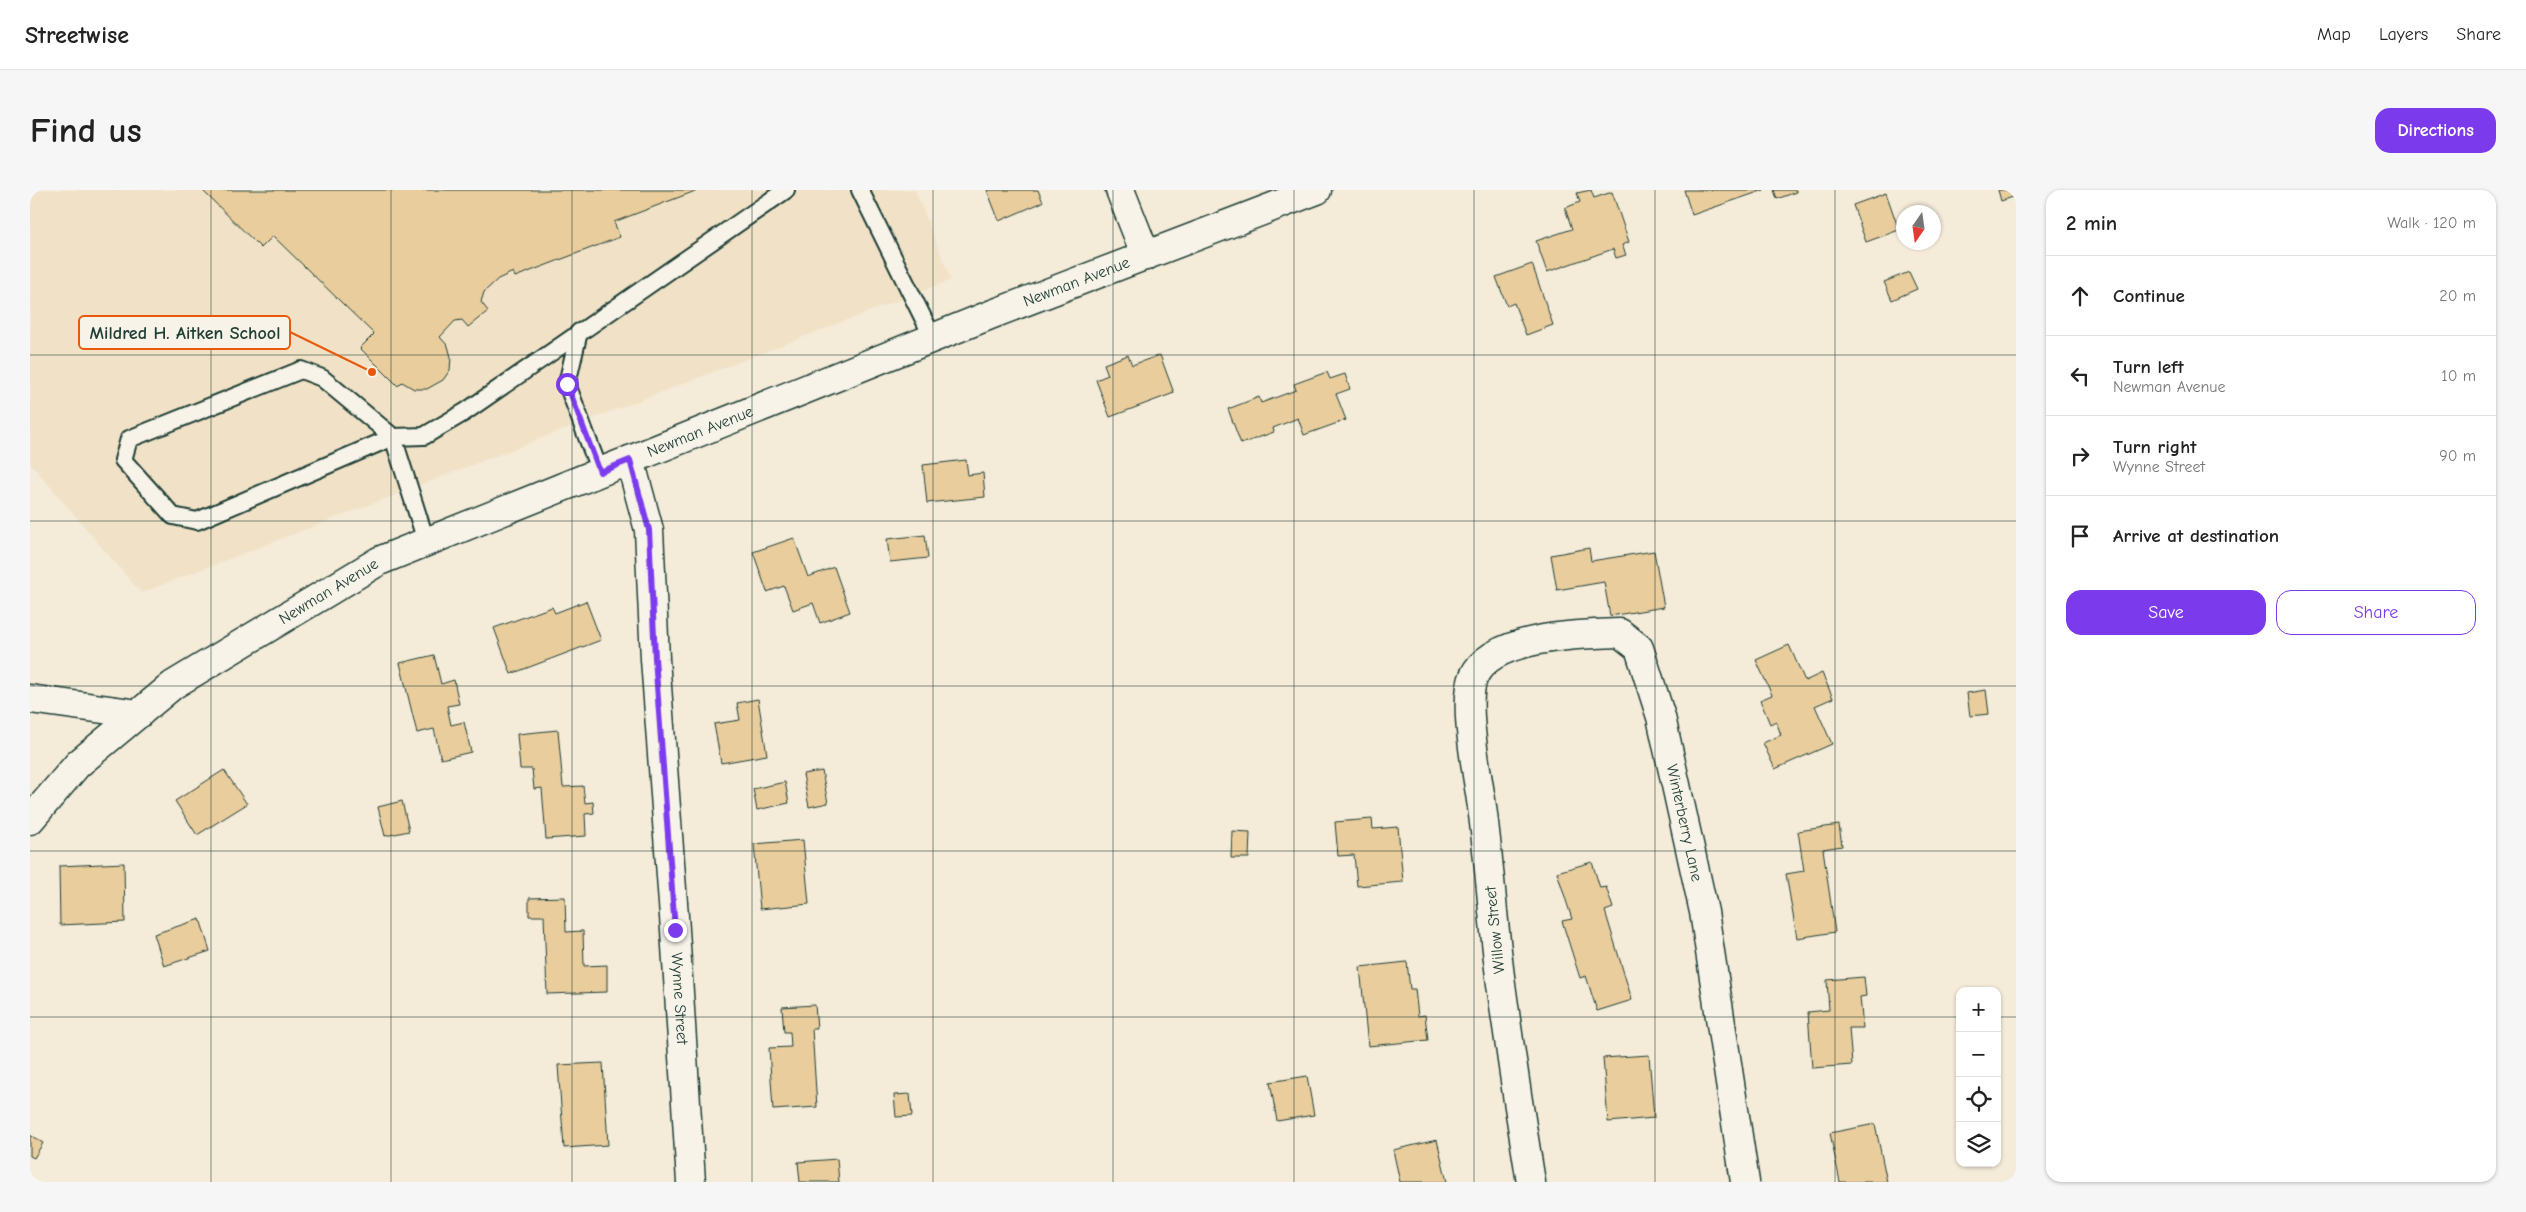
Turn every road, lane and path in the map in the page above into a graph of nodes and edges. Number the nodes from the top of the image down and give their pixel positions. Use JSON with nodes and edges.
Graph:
{"nodes":[{"id":1,"x":786,"y":190,"type":"edge"},
{"id":2,"x":860,"y":190,"type":"edge"},
{"id":3,"x":1120,"y":190,"type":"edge"},
{"id":4,"x":1317,"y":190,"type":"edge"},
{"id":5,"x":1146,"y":256,"type":"junction"},
{"id":6,"x":579,"y":332,"type":"junction"},
{"id":7,"x":933,"y":338,"type":"junction"},
{"id":8,"x":393,"y":437,"type":"junction"},
{"id":9,"x":630,"y":460,"type":"junction"},
{"id":10,"x":600,"y":472,"type":"junction"},
{"id":11,"x":426,"y":541,"type":"junction"},
{"id":12,"x":1473,"y":677,"type":"joint"},
{"id":13,"x":30,"y":699,"type":"edge"},
{"id":14,"x":139,"y":714,"type":"junction"},
{"id":15,"x":30,"y":820,"type":"edge"},
{"id":16,"x":691,"y":1182,"type":"edge"},
{"id":17,"x":1531,"y":1182,"type":"edge"},
{"id":18,"x":1745,"y":1182,"type":"edge"}],
"edges":[{"from":1,"to":6,"type":"lane"},
{"from":2,"to":7,"type":"lane"},
{"from":3,"to":5,"type":"street"},
{"from":4,"to":5,"type":"street","name":"Newman Avenue"},
{"from":5,"to":7,"type":"street","name":"Newman Avenue"},
{"from":6,"to":8,"type":"lane"},
{"from":6,"to":10,"type":"lane"},
{"from":7,"to":9,"type":"street","name":"Newman Avenue"},
{"from":8,"to":8,"type":"lane"},
{"from":8,"to":11,"type":"lane"},
{"from":9,"to":10,"type":"street","name":"Newman Avenue"},
{"from":9,"to":16,"type":"street","name":"Wynne Street"},
{"from":10,"to":11,"type":"street","name":"Newman Avenue"},
{"from":11,"to":14,"type":"street","name":"Newman Avenue"},
{"from":12,"to":17,"type":"street","name":"Willow Street"},
{"from":12,"to":18,"type":"street","name":"Winterberry Lane"},
{"from":13,"to":14,"type":"street"},
{"from":14,"to":15,"type":"street","name":"Newman Avenue"}]}
